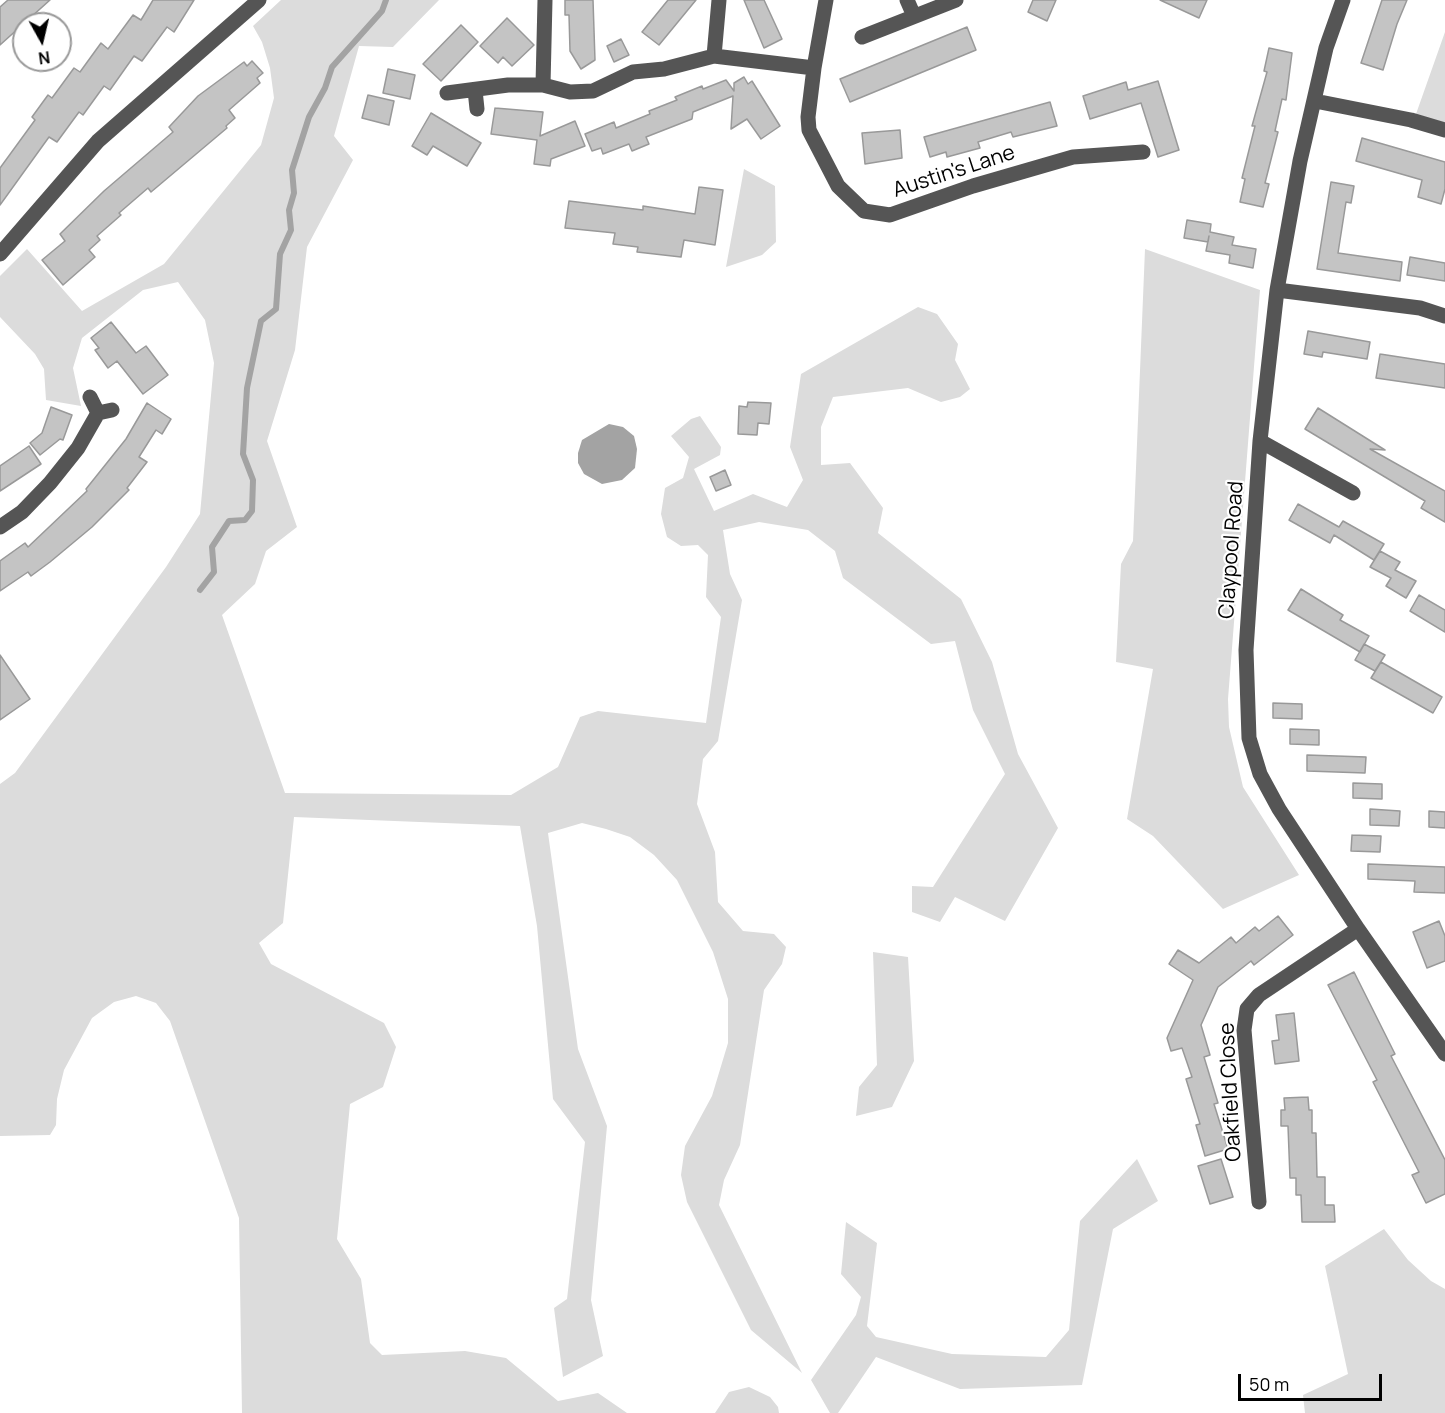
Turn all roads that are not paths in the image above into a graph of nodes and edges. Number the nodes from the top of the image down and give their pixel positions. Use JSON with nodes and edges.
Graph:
{"nodes":[{"id":1,"x":259,"y":0,"type":"edge"},
{"id":2,"x":545,"y":0,"type":"edge"},
{"id":3,"x":718,"y":0,"type":"edge"},
{"id":4,"x":826,"y":0,"type":"edge"},
{"id":5,"x":907,"y":0,"type":"edge"},
{"id":6,"x":956,"y":0,"type":"edge"},
{"id":7,"x":1343,"y":0,"type":"edge"},
{"id":8,"x":914,"y":16,"type":"junction"},
{"id":9,"x":862,"y":37,"type":"dead end"},
{"id":10,"x":714,"y":56,"type":"junction"},
{"id":11,"x":814,"y":68,"type":"junction"},
{"id":12,"x":543,"y":85,"type":"junction"},
{"id":13,"x":475,"y":90,"type":"junction"},
{"id":14,"x":447,"y":93,"type":"dead end"},
{"id":15,"x":1315,"y":100,"type":"junction"},
{"id":16,"x":477,"y":109,"type":"dead end"},
{"id":17,"x":1445,"y":130,"type":"edge"},
{"id":18,"x":1143,"y":152,"type":"dead end"},
{"id":19,"x":0,"y":254,"type":"edge"},
{"id":20,"x":1277,"y":290,"type":"junction"},
{"id":21,"x":1445,"y":316,"type":"edge"},
{"id":22,"x":90,"y":397,"type":"dead end"},
{"id":23,"x":1260,"y":441,"type":"junction"},
{"id":24,"x":1353,"y":493,"type":"dead end"},
{"id":25,"x":0,"y":527,"type":"edge"},
{"id":26,"x":1358,"y":929,"type":"junction"},
{"id":27,"x":1445,"y":1054,"type":"edge"},
{"id":28,"x":1259,"y":1202,"type":"dead end"}],
"edges":[{"from":1,"to":19,"type":"street"},
{"from":2,"to":12,"type":"street"},
{"from":3,"to":10,"type":"street"},
{"from":4,"to":11,"type":"street","name":"Austin's Lane"},
{"from":5,"to":8,"type":"street"},
{"from":6,"to":8,"type":"street"},
{"from":7,"to":15,"type":"street","name":"Claypool Road"},
{"from":8,"to":9,"type":"street"},
{"from":10,"to":11,"type":"street"},
{"from":10,"to":12,"type":"street"},
{"from":11,"to":18,"type":"street","name":"Austin's Lane"},
{"from":12,"to":13,"type":"street"},
{"from":13,"to":14,"type":"street"},
{"from":13,"to":16,"type":"street"},
{"from":15,"to":17,"type":"street"},
{"from":15,"to":20,"type":"street","name":"Claypool Road"},
{"from":20,"to":21,"type":"street"},
{"from":20,"to":23,"type":"street","name":"Claypool Road"},
{"from":22,"to":25,"type":"street"},
{"from":23,"to":24,"type":"street"},
{"from":23,"to":26,"type":"street","name":"Claypool Road"},
{"from":26,"to":27,"type":"street","name":"Claypool Road"},
{"from":26,"to":28,"type":"street","name":"Oakfield Close"}]}
